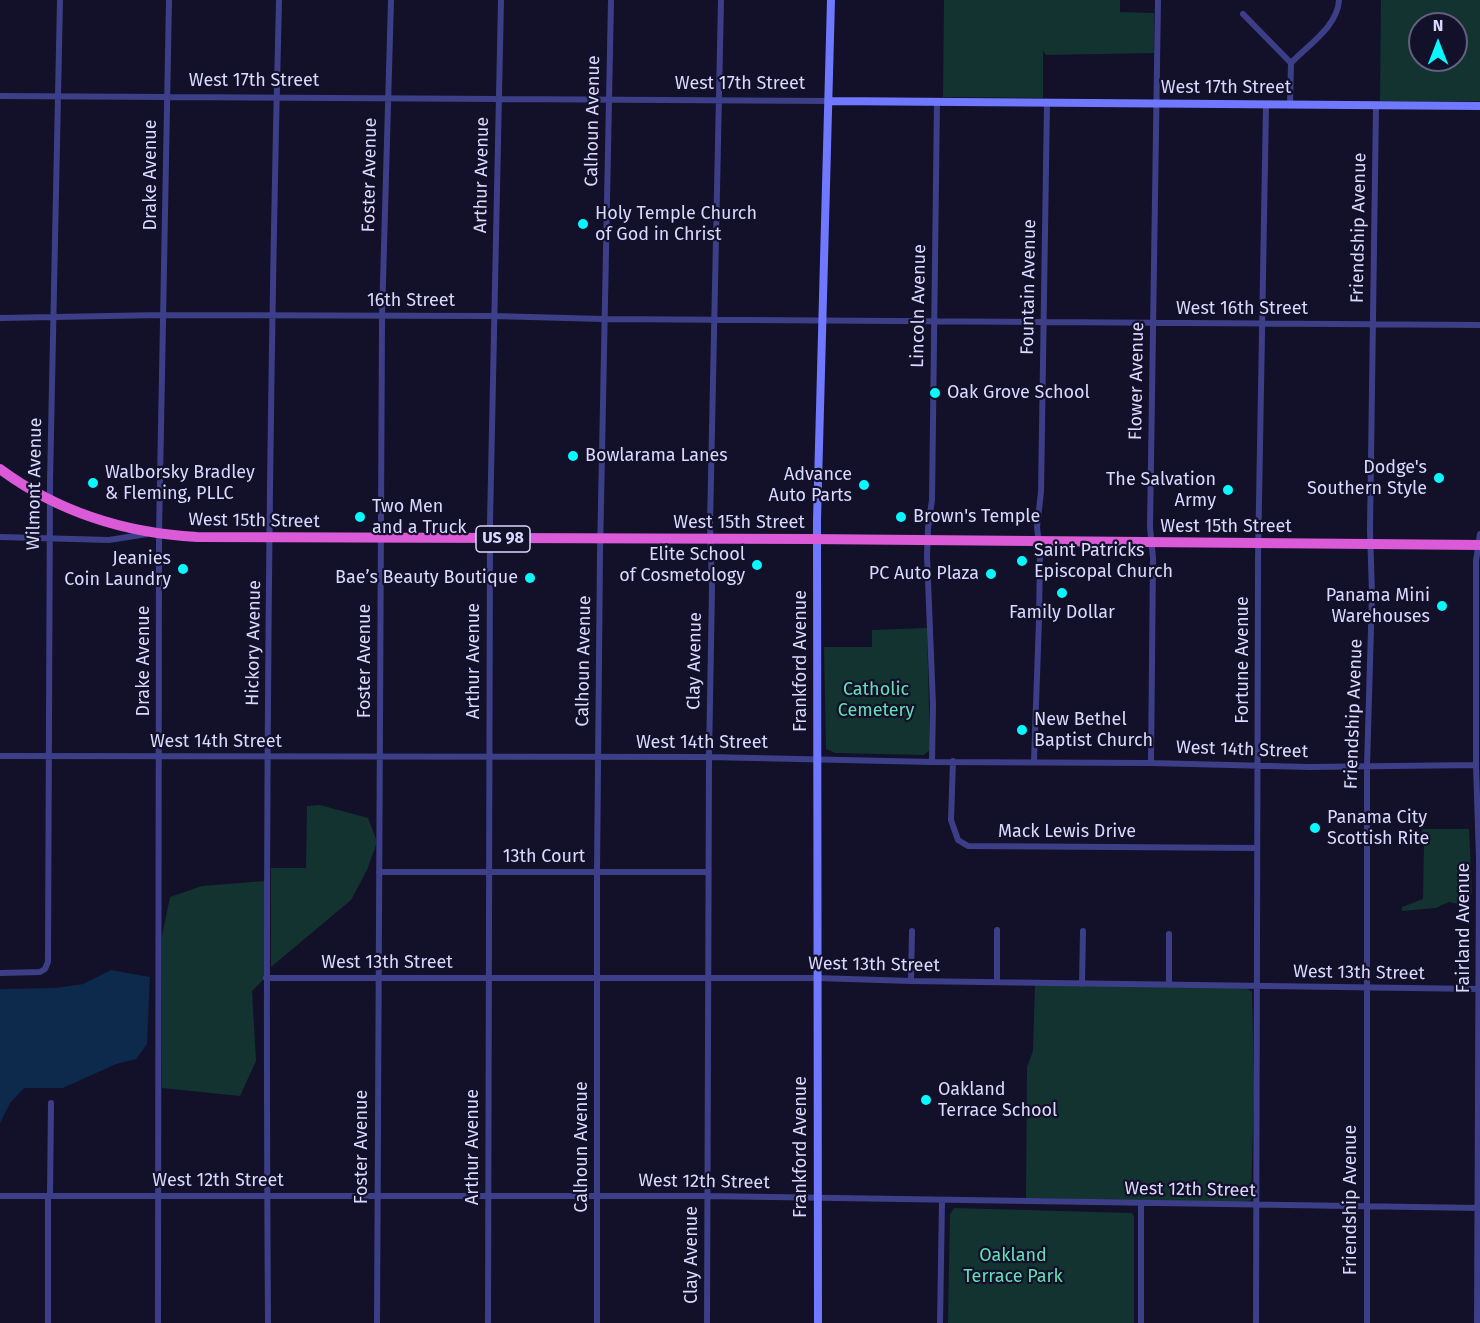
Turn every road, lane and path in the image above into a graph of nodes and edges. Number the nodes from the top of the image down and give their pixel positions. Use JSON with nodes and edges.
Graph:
{"nodes":[{"id":1,"x":60,"y":0,"type":"edge"},
{"id":2,"x":169,"y":0,"type":"edge"},
{"id":3,"x":279,"y":0,"type":"edge"},
{"id":4,"x":391,"y":0,"type":"edge"},
{"id":5,"x":501,"y":0,"type":"edge"},
{"id":6,"x":611,"y":0,"type":"edge"},
{"id":7,"x":721,"y":0,"type":"edge"},
{"id":8,"x":831,"y":0,"type":"edge"},
{"id":9,"x":1158,"y":0,"type":"edge"},
{"id":10,"x":1339,"y":0,"type":"edge"},
{"id":11,"x":1243,"y":14,"type":"dead end"},
{"id":12,"x":1291,"y":63,"type":"junction"},
{"id":13,"x":0,"y":96,"type":"edge"},
{"id":14,"x":58,"y":96,"type":"junction"},
{"id":15,"x":166,"y":97,"type":"junction"},
{"id":16,"x":277,"y":97,"type":"junction"},
{"id":17,"x":387,"y":98,"type":"junction"},
{"id":18,"x":499,"y":99,"type":"junction"},
{"id":19,"x":609,"y":100,"type":"junction"},
{"id":20,"x":719,"y":100,"type":"junction"},
{"id":21,"x":829,"y":101,"type":"junction"},
{"id":22,"x":937,"y":101,"type":"junction"},
{"id":23,"x":1047,"y":102,"type":"junction"},
{"id":24,"x":1156,"y":104,"type":"junction"},
{"id":25,"x":1266,"y":105,"type":"junction"},
{"id":26,"x":1290,"y":105,"type":"junction"},
{"id":27,"x":1376,"y":105,"type":"junction"},
{"id":28,"x":1480,"y":106,"type":"edge"},
{"id":29,"x":163,"y":315,"type":"junction"},
{"id":30,"x":273,"y":316,"type":"junction"},
{"id":31,"x":493,"y":316,"type":"junction"},
{"id":32,"x":382,"y":317,"type":"junction"},
{"id":33,"x":0,"y":318,"type":"edge"},
{"id":34,"x":53,"y":319,"type":"junction"},
{"id":35,"x":603,"y":319,"type":"junction"},
{"id":36,"x":714,"y":320,"type":"junction"},
{"id":37,"x":823,"y":320,"type":"junction"},
{"id":38,"x":934,"y":321,"type":"junction"},
{"id":39,"x":1043,"y":322,"type":"junction"},
{"id":40,"x":1153,"y":323,"type":"junction"},
{"id":41,"x":1261,"y":324,"type":"junction"},
{"id":42,"x":1373,"y":324,"type":"junction"},
{"id":43,"x":1480,"y":325,"type":"edge"},
{"id":44,"x":0,"y":469,"type":"edge"},
{"id":45,"x":50,"y":500,"type":"junction"},
{"id":46,"x":155,"y":534,"type":"junction"},
{"id":47,"x":0,"y":537,"type":"edge"},
{"id":48,"x":270,"y":538,"type":"junction"},
{"id":49,"x":381,"y":538,"type":"junction"},
{"id":50,"x":49,"y":539,"type":"junction"},
{"id":51,"x":490,"y":539,"type":"junction"},
{"id":52,"x":600,"y":539,"type":"junction"},
{"id":53,"x":710,"y":540,"type":"junction"},
{"id":54,"x":817,"y":540,"type":"junction"},
{"id":55,"x":927,"y":541,"type":"junction"},
{"id":56,"x":1039,"y":542,"type":"junction"},
{"id":57,"x":1479,"y":542,"type":"edge"},
{"id":58,"x":1151,"y":543,"type":"junction"},
{"id":59,"x":1259,"y":543,"type":"junction"},
{"id":60,"x":1371,"y":544,"type":"junction"},
{"id":61,"x":0,"y":756,"type":"edge"},
{"id":62,"x":48,"y":756,"type":"junction"},
{"id":63,"x":159,"y":757,"type":"junction"},
{"id":64,"x":267,"y":757,"type":"junction"},
{"id":65,"x":380,"y":757,"type":"junction"},
{"id":66,"x":709,"y":757,"type":"junction"},
{"id":67,"x":488,"y":758,"type":"junction"},
{"id":68,"x":598,"y":759,"type":"junction"},
{"id":69,"x":817,"y":759,"type":"junction"},
{"id":70,"x":953,"y":761,"type":"junction"},
{"id":71,"x":1035,"y":761,"type":"junction"},
{"id":72,"x":932,"y":762,"type":"junction"},
{"id":73,"x":1151,"y":763,"type":"junction"},
{"id":74,"x":1476,"y":765,"type":"junction"},
{"id":75,"x":1257,"y":766,"type":"junction"},
{"id":76,"x":1366,"y":766,"type":"junction"},
{"id":77,"x":1257,"y":848,"type":"junction"},
{"id":78,"x":379,"y":872,"type":"junction"},
{"id":79,"x":488,"y":872,"type":"junction"},
{"id":80,"x":597,"y":872,"type":"junction"},
{"id":81,"x":708,"y":872,"type":"junction"},
{"id":82,"x":997,"y":930,"type":"dead end"},
{"id":83,"x":912,"y":931,"type":"dead end"},
{"id":84,"x":1083,"y":931,"type":"dead end"},
{"id":85,"x":1169,"y":934,"type":"dead end"},
{"id":86,"x":0,"y":973,"type":"edge"},
{"id":87,"x":378,"y":977,"type":"junction"},
{"id":88,"x":266,"y":978,"type":"junction"},
{"id":89,"x":488,"y":978,"type":"junction"},
{"id":90,"x":597,"y":978,"type":"junction"},
{"id":91,"x":709,"y":978,"type":"junction"},
{"id":92,"x":817,"y":978,"type":"junction"},
{"id":93,"x":911,"y":981,"type":"junction"},
{"id":94,"x":997,"y":982,"type":"junction"},
{"id":95,"x":1082,"y":984,"type":"junction"},
{"id":96,"x":1169,"y":984,"type":"junction"},
{"id":97,"x":1257,"y":986,"type":"junction"},
{"id":98,"x":1366,"y":988,"type":"junction"},
{"id":99,"x":1479,"y":988,"type":"edge"},
{"id":100,"x":51,"y":1103,"type":"dead end"},
{"id":101,"x":488,"y":1195,"type":"junction"},
{"id":102,"x":0,"y":1196,"type":"edge"},
{"id":103,"x":49,"y":1196,"type":"junction"},
{"id":104,"x":158,"y":1196,"type":"junction"},
{"id":105,"x":376,"y":1196,"type":"junction"},
{"id":106,"x":597,"y":1196,"type":"junction"},
{"id":107,"x":707,"y":1196,"type":"junction"},
{"id":108,"x":267,"y":1197,"type":"junction"},
{"id":109,"x":818,"y":1198,"type":"junction"},
{"id":110,"x":942,"y":1200,"type":"junction"},
{"id":111,"x":1141,"y":1204,"type":"junction"},
{"id":112,"x":1257,"y":1206,"type":"junction"},
{"id":113,"x":1366,"y":1207,"type":"junction"},
{"id":114,"x":1478,"y":1208,"type":"edge"},
{"id":115,"x":48,"y":1323,"type":"edge"},
{"id":116,"x":158,"y":1323,"type":"edge"},
{"id":117,"x":268,"y":1323,"type":"edge"},
{"id":118,"x":377,"y":1323,"type":"edge"},
{"id":119,"x":488,"y":1323,"type":"edge"},
{"id":120,"x":597,"y":1323,"type":"edge"},
{"id":121,"x":707,"y":1323,"type":"edge"},
{"id":122,"x":818,"y":1323,"type":"edge"},
{"id":123,"x":940,"y":1323,"type":"edge"},
{"id":124,"x":1141,"y":1323,"type":"edge"},
{"id":125,"x":1256,"y":1323,"type":"edge"},
{"id":126,"x":1367,"y":1323,"type":"edge"},
{"id":127,"x":1477,"y":1323,"type":"edge"}],
"edges":[{"from":1,"to":14,"type":"street","name":"Wilmont Avenue"},
{"from":2,"to":15,"type":"street","name":"Drake Avenue"},
{"from":3,"to":16,"type":"street","name":"Hickory Avenue"},
{"from":4,"to":17,"type":"street","name":"Foster Avenue"},
{"from":5,"to":18,"type":"street","name":"Arthur Avenue"},
{"from":6,"to":19,"type":"street","name":"Calhoun Avenue"},
{"from":7,"to":20,"type":"street","name":"Clay Avenue"},
{"from":8,"to":21,"type":"main road","name":"Frankford Avenue"},
{"from":9,"to":24,"type":"street","name":"Flower Avenue"},
{"from":10,"to":12,"type":"street"},
{"from":11,"to":12,"type":"street"},
{"from":12,"to":26,"type":"street"},
{"from":13,"to":14,"type":"street","name":"West 17th Street"},
{"from":14,"to":15,"type":"street","name":"West 17th Street"},
{"from":14,"to":34,"type":"street","name":"Wilmont Avenue"},
{"from":15,"to":16,"type":"street","name":"West 17th Street"},
{"from":15,"to":29,"type":"street","name":"Drake Avenue"},
{"from":16,"to":17,"type":"street","name":"West 17th Street"},
{"from":16,"to":30,"type":"street","name":"Hickory Avenue"},
{"from":17,"to":18,"type":"street","name":"West 17th Street"},
{"from":17,"to":32,"type":"street","name":"Foster Avenue"},
{"from":18,"to":19,"type":"street","name":"West 17th Street"},
{"from":18,"to":31,"type":"street","name":"Arthur Avenue"},
{"from":19,"to":20,"type":"street","name":"West 17th Street"},
{"from":19,"to":35,"type":"street","name":"Calhoun Avenue"},
{"from":20,"to":21,"type":"street","name":"West 17th Street"},
{"from":20,"to":36,"type":"street","name":"Clay Avenue"},
{"from":21,"to":22,"type":"main road","name":"West 17th Street"},
{"from":21,"to":37,"type":"main road","name":"Frankford Avenue"},
{"from":22,"to":23,"type":"main road","name":"West 17th Street"},
{"from":22,"to":38,"type":"street","name":"Lincoln Avenue"},
{"from":23,"to":24,"type":"main road","name":"West 17th Street"},
{"from":23,"to":39,"type":"street","name":"Fountain Avenue"},
{"from":24,"to":25,"type":"main road","name":"West 17th Street"},
{"from":24,"to":40,"type":"street","name":"Flower Avenue"},
{"from":25,"to":26,"type":"main road","name":"West 17th Street"},
{"from":25,"to":41,"type":"street","name":"Fortune Avenue"},
{"from":26,"to":27,"type":"main road","name":"West 17th Street"},
{"from":27,"to":28,"type":"main road","name":"West 17th Street"},
{"from":27,"to":42,"type":"street","name":"Friendship Avenue"},
{"from":29,"to":30,"type":"street","name":"16th Street"},
{"from":29,"to":34,"type":"street","name":"16th Street"},
{"from":29,"to":46,"type":"street","name":"Drake Avenue"},
{"from":30,"to":32,"type":"street","name":"16th Street"},
{"from":30,"to":48,"type":"street","name":"Hickory Avenue"},
{"from":31,"to":32,"type":"street","name":"16th Street"},
{"from":31,"to":35,"type":"street","name":"16th Street"},
{"from":31,"to":51,"type":"street","name":"Arthur Avenue"},
{"from":32,"to":49,"type":"street","name":"Foster Avenue"},
{"from":33,"to":34,"type":"street","name":"16th Street"},
{"from":34,"to":45,"type":"street","name":"Wilmont Avenue"},
{"from":35,"to":36,"type":"street","name":"16th Street"},
{"from":35,"to":52,"type":"street","name":"Calhoun Avenue"},
{"from":36,"to":37,"type":"street","name":"16th Street"},
{"from":36,"to":53,"type":"street","name":"Clay Avenue"},
{"from":37,"to":38,"type":"street","name":"West 16th Street"},
{"from":37,"to":54,"type":"main road","name":"Frankford Avenue"},
{"from":38,"to":39,"type":"street","name":"West 16th Street"},
{"from":38,"to":55,"type":"street","name":"Lincoln Avenue"},
{"from":39,"to":40,"type":"street","name":"West 16th Street"},
{"from":39,"to":56,"type":"street","name":"Fountain Avenue"},
{"from":40,"to":41,"type":"street","name":"West 16th Street"},
{"from":40,"to":58,"type":"street","name":"Flower Avenue"},
{"from":41,"to":42,"type":"street","name":"West 16th Street"},
{"from":41,"to":59,"type":"street","name":"Fortune Avenue"},
{"from":42,"to":43,"type":"street","name":"West 16th Street"},
{"from":42,"to":60,"type":"street","name":"Friendship Avenue"},
{"from":44,"to":45,"type":"highway","number":"US 98"},
{"from":45,"to":46,"type":"highway","number":"US 98"},
{"from":45,"to":50,"type":"street","name":"Wilmont Avenue"},
{"from":46,"to":48,"type":"highway","name":"West 15th Street","number":"US 98"},
{"from":46,"to":50,"type":"street","name":"West 15th Street"},
{"from":46,"to":63,"type":"street","name":"Drake Avenue"},
{"from":47,"to":50,"type":"street","name":"West 15th Street"},
{"from":48,"to":49,"type":"highway","name":"West 15th Street","number":"US 98"},
{"from":48,"to":64,"type":"street","name":"Hickory Avenue"},
{"from":49,"to":51,"type":"highway","name":"West 15th Street","number":"US 98"},
{"from":49,"to":65,"type":"street","name":"Foster Avenue"},
{"from":50,"to":62,"type":"street","name":"Wilmont Avenue"},
{"from":51,"to":52,"type":"highway","name":"West 15th Street","number":"US 98"},
{"from":51,"to":67,"type":"street","name":"Arthur Avenue"},
{"from":52,"to":53,"type":"highway","name":"West 15th Street","number":"US 98"},
{"from":52,"to":68,"type":"street","name":"Calhoun Avenue"},
{"from":53,"to":54,"type":"highway","name":"West 15th Street","number":"US 98"},
{"from":53,"to":66,"type":"street","name":"Clay Avenue"},
{"from":54,"to":55,"type":"highway","name":"West 15th Street","number":"US 98"},
{"from":54,"to":69,"type":"main road","name":"Frankford Avenue"},
{"from":55,"to":56,"type":"highway","name":"West 15th Street","number":"US 98"},
{"from":55,"to":72,"type":"street","name":"Lincoln Avenue"},
{"from":56,"to":58,"type":"highway","name":"West 15th Street","number":"US 98"},
{"from":56,"to":71,"type":"street","name":"Fountain Avenue"},
{"from":57,"to":60,"type":"highway","name":"West 15th Street","number":"US 98"},
{"from":57,"to":74,"type":"street","name":"Fairland Avenue"},
{"from":58,"to":59,"type":"highway","name":"West 15th Street","number":"US 98"},
{"from":58,"to":73,"type":"street","name":"Flower Avenue"},
{"from":59,"to":60,"type":"highway","name":"West 15th Street","number":"US 98"},
{"from":59,"to":75,"type":"street","name":"Fortune Avenue"},
{"from":60,"to":76,"type":"street","name":"Friendship Avenue"},
{"from":61,"to":62,"type":"street","name":"West 14th Street"},
{"from":62,"to":63,"type":"street","name":"West 14th Street"},
{"from":62,"to":86,"type":"street","name":"Wilmont Avenue"},
{"from":63,"to":64,"type":"street","name":"West 14th Street"},
{"from":63,"to":104,"type":"street","name":"Drake Avenue"},
{"from":64,"to":65,"type":"street","name":"West 14th Street"},
{"from":64,"to":88,"type":"street","name":"Hickory Avenue"},
{"from":65,"to":67,"type":"street","name":"West 14th Street"},
{"from":65,"to":78,"type":"street","name":"Foster Avenue"},
{"from":66,"to":68,"type":"street","name":"West 14th Street"},
{"from":66,"to":69,"type":"street","name":"West 14th Street"},
{"from":66,"to":81,"type":"street","name":"Clay Avenue"},
{"from":67,"to":68,"type":"street","name":"West 14th Street"},
{"from":67,"to":79,"type":"street","name":"Arthur Avenue"},
{"from":68,"to":80,"type":"street","name":"Calhoun Avenue"},
{"from":69,"to":72,"type":"street","name":"West 14th Street"},
{"from":69,"to":92,"type":"main road","name":"Frankford Avenue"},
{"from":70,"to":71,"type":"street","name":"West 14th Street"},
{"from":70,"to":72,"type":"street","name":"West 14th Street"},
{"from":70,"to":77,"type":"street","name":"Mack Lewis Drive"},
{"from":71,"to":73,"type":"street","name":"West 14th Street"},
{"from":73,"to":75,"type":"street","name":"West 14th Street"},
{"from":74,"to":76,"type":"street","name":"West 14th Street"},
{"from":74,"to":99,"type":"street","name":"Fairland Avenue"},
{"from":75,"to":76,"type":"street","name":"West 14th Street"},
{"from":75,"to":77,"type":"street","name":"Fortune Avenue"},
{"from":76,"to":98,"type":"street","name":"Friendship Avenue"},
{"from":77,"to":97,"type":"street","name":"Fortune Avenue"},
{"from":78,"to":79,"type":"street","name":"13th Court"},
{"from":78,"to":87,"type":"street","name":"Foster Avenue"},
{"from":79,"to":80,"type":"street","name":"13th Court"},
{"from":79,"to":89,"type":"street","name":"Arthur Avenue"},
{"from":80,"to":81,"type":"street","name":"13th Court"},
{"from":80,"to":90,"type":"street","name":"Calhoun Avenue"},
{"from":81,"to":91,"type":"street","name":"Clay Avenue"},
{"from":82,"to":94,"type":"street"},
{"from":83,"to":93,"type":"street"},
{"from":84,"to":95,"type":"street"},
{"from":85,"to":96,"type":"street"},
{"from":87,"to":88,"type":"street","name":"West 13th Street"},
{"from":87,"to":89,"type":"street","name":"West 13th Street"},
{"from":87,"to":105,"type":"street","name":"Foster Avenue"},
{"from":88,"to":108,"type":"street","name":"Hickory Avenue"},
{"from":89,"to":90,"type":"street","name":"West 13th Street"},
{"from":89,"to":101,"type":"street","name":"Arthur Avenue"},
{"from":90,"to":91,"type":"street","name":"West 13th Street"},
{"from":90,"to":106,"type":"street","name":"Calhoun Avenue"},
{"from":91,"to":92,"type":"street","name":"West 13th Street"},
{"from":91,"to":107,"type":"street","name":"Clay Avenue"},
{"from":92,"to":93,"type":"street","name":"West 13th Street"},
{"from":92,"to":109,"type":"main road","name":"Frankford Avenue"},
{"from":93,"to":94,"type":"street","name":"West 13th Street"},
{"from":94,"to":95,"type":"street","name":"West 13th Street"},
{"from":95,"to":96,"type":"street","name":"West 13th Street"},
{"from":96,"to":97,"type":"street","name":"West 13th Street"},
{"from":97,"to":98,"type":"street","name":"West 13th Street"},
{"from":97,"to":112,"type":"street","name":"Fortune Avenue"},
{"from":98,"to":99,"type":"street","name":"West 13th Street"},
{"from":98,"to":113,"type":"street","name":"Friendship Avenue"},
{"from":99,"to":114,"type":"street","name":"Fairland Avenue"},
{"from":100,"to":103,"type":"street"},
{"from":101,"to":105,"type":"street","name":"West 12th Street"},
{"from":101,"to":106,"type":"street","name":"West 12th Street"},
{"from":101,"to":119,"type":"street","name":"Arthur Avenue"},
{"from":102,"to":103,"type":"street","name":"West 12th Street"},
{"from":103,"to":104,"type":"street","name":"West 12th Street"},
{"from":103,"to":115,"type":"street"},
{"from":104,"to":108,"type":"street","name":"West 12th Street"},
{"from":104,"to":116,"type":"street","name":"Drake Avenue"},
{"from":105,"to":108,"type":"street","name":"West 12th Street"},
{"from":105,"to":118,"type":"street","name":"Foster Avenue"},
{"from":106,"to":107,"type":"street","name":"West 12th Street"},
{"from":106,"to":120,"type":"street","name":"Calhoun Avenue"},
{"from":107,"to":109,"type":"street","name":"West 12th Street"},
{"from":107,"to":121,"type":"street","name":"Clay Avenue"},
{"from":108,"to":117,"type":"street","name":"Hickory Avenue"},
{"from":109,"to":110,"type":"street","name":"West 12th Street"},
{"from":109,"to":122,"type":"main road","name":"Frankford Avenue"},
{"from":110,"to":111,"type":"street","name":"West 12th Street"},
{"from":110,"to":123,"type":"street"},
{"from":111,"to":112,"type":"street","name":"West 12th Street"},
{"from":111,"to":124,"type":"street"},
{"from":112,"to":113,"type":"street","name":"West 12th Street"},
{"from":112,"to":125,"type":"street","name":"Fortune Avenue"},
{"from":113,"to":114,"type":"street","name":"West 12th Street"},
{"from":113,"to":126,"type":"street","name":"Friendship Avenue"},
{"from":114,"to":127,"type":"street","name":"Fairland Avenue"}]}
